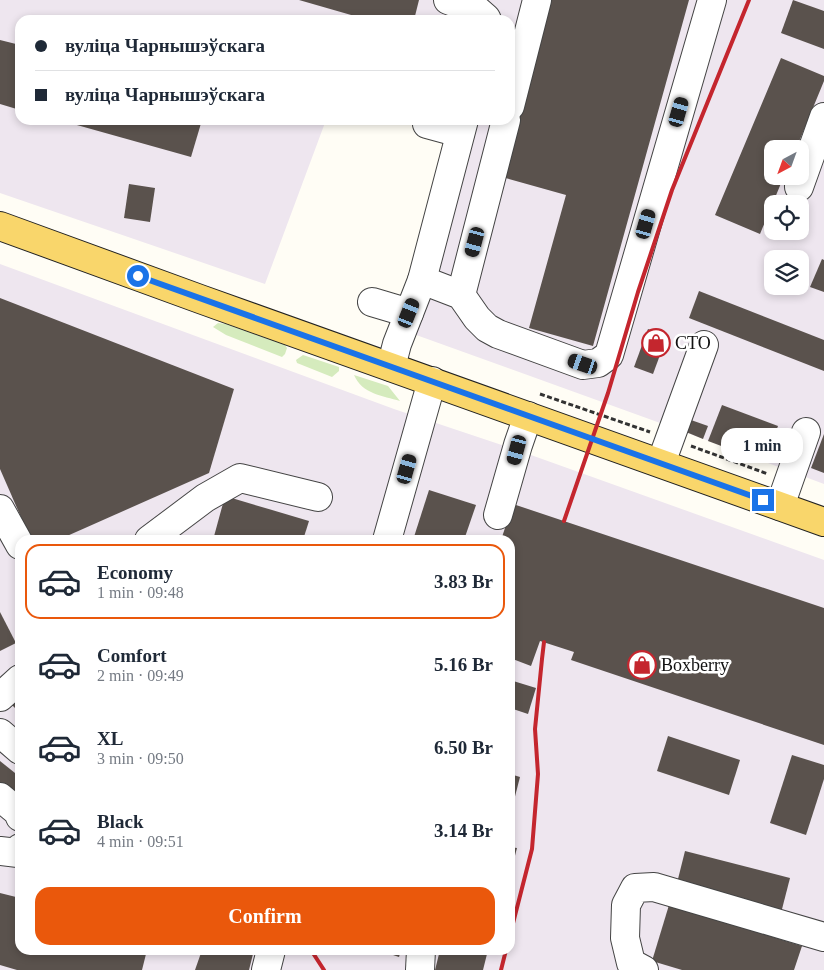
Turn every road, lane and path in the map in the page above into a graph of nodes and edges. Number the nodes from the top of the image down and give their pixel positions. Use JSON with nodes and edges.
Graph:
{"nodes":[{"id":1,"x":448,"y":0,"type":"edge"},
{"id":2,"x":537,"y":0,"type":"edge"},
{"id":3,"x":712,"y":0,"type":"edge"},
{"id":4,"x":483,"y":15,"type":"edge"},
{"id":5,"x":515,"y":86,"type":"edge"},
{"id":6,"x":824,"y":117,"type":"edge"},
{"id":7,"x":444,"y":125,"type":"edge"},
{"id":8,"x":505,"y":125,"type":"edge"},
{"id":9,"x":462,"y":126,"type":"edge"},
{"id":10,"x":800,"y":187,"type":"dead end"},
{"id":11,"x":0,"y":226,"type":"edge"},
{"id":12,"x":422,"y":280,"type":"junction"},
{"id":13,"x":462,"y":294,"type":"junction"},
{"id":14,"x":372,"y":302,"type":"dead end"},
{"id":15,"x":409,"y":313,"type":"junction"},
{"id":16,"x":704,"y":346,"type":"dead end"},
{"id":17,"x":391,"y":367,"type":"junction"},
{"id":18,"x":432,"y":381,"type":"junction"},
{"id":19,"x":528,"y":416,"type":"junction"},
{"id":20,"x":806,"y":432,"type":"dead end"},
{"id":21,"x":662,"y":463,"type":"junction"},
{"id":22,"x":318,"y":497,"type":"dead end"},
{"id":23,"x":780,"y":506,"type":"junction"},
{"id":24,"x":0,"y":508,"type":"edge"},
{"id":25,"x":498,"y":515,"type":"dead end"},
{"id":26,"x":824,"y":522,"type":"edge"},
{"id":27,"x":156,"y":535,"type":"edge"},
{"id":28,"x":388,"y":535,"type":"edge"},
{"id":29,"x":15,"y":536,"type":"edge"},
{"id":30,"x":15,"y":683,"type":"edge"},
{"id":31,"x":0,"y":696,"type":"edge"},
{"id":32,"x":0,"y":733,"type":"edge"},
{"id":33,"x":15,"y":746,"type":"edge"},
{"id":34,"x":0,"y":797,"type":"edge"},
{"id":35,"x":15,"y":810,"type":"edge"},
{"id":36,"x":0,"y":851,"type":"edge"},
{"id":37,"x":15,"y":853,"type":"edge"},
{"id":38,"x":824,"y":937,"type":"edge"},
{"id":39,"x":270,"y":955,"type":"edge"},
{"id":40,"x":421,"y":955,"type":"edge"},
{"id":41,"x":266,"y":970,"type":"edge"},
{"id":42,"x":420,"y":970,"type":"edge"},
{"id":43,"x":644,"y":970,"type":"edge"}],
"edges":[{"from":1,"to":4,"type":"street"},
{"from":2,"to":5,"type":"street"},
{"from":3,"to":13,"type":"street"},
{"from":6,"to":10,"type":"street"},
{"from":7,"to":9,"type":"street"},
{"from":8,"to":13,"type":"street"},
{"from":9,"to":12,"type":"street"},
{"from":11,"to":17,"type":"main road"},
{"from":12,"to":13,"type":"street"},
{"from":12,"to":15,"type":"street"},
{"from":14,"to":15,"type":"street"},
{"from":15,"to":17,"type":"street"},
{"from":16,"to":21,"type":"street"},
{"from":17,"to":18,"type":"main road"},
{"from":18,"to":19,"type":"main road"},
{"from":18,"to":28,"type":"street"},
{"from":19,"to":21,"type":"main road"},
{"from":19,"to":25,"type":"street"},
{"from":20,"to":23,"type":"street"},
{"from":21,"to":23,"type":"main road"},
{"from":22,"to":27,"type":"street"},
{"from":23,"to":26,"type":"main road"},
{"from":24,"to":29,"type":"street"},
{"from":30,"to":31,"type":"street"},
{"from":32,"to":33,"type":"street"},
{"from":34,"to":35,"type":"street"},
{"from":36,"to":37,"type":"street"},
{"from":38,"to":43,"type":"street"},
{"from":39,"to":41,"type":"street"},
{"from":40,"to":42,"type":"street"}]}
